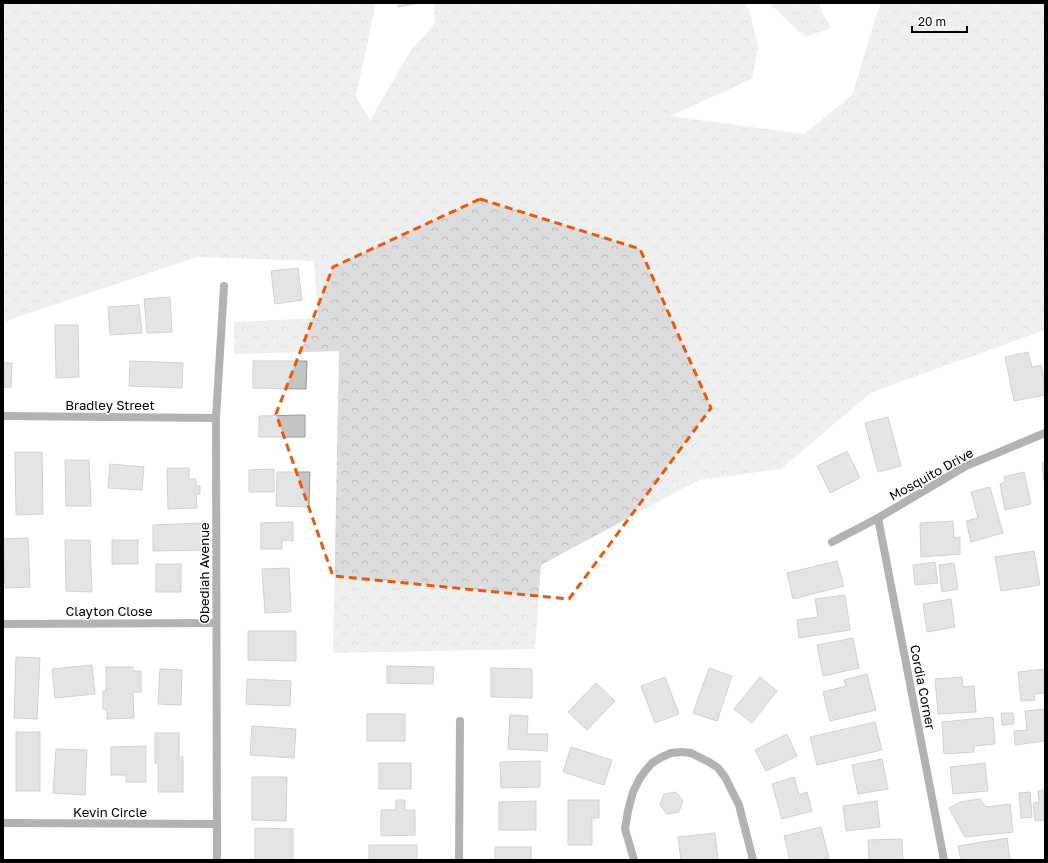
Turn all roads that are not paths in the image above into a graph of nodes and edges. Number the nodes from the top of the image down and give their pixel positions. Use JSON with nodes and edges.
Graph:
{"nodes":[{"id":1,"x":224,"y":286,"type":"dead end"},
{"id":2,"x":3,"y":416,"type":"edge"},
{"id":3,"x":216,"y":418,"type":"junction"},
{"id":4,"x":1045,"y":433,"type":"edge"},
{"id":5,"x":878,"y":518,"type":"junction"},
{"id":6,"x":832,"y":542,"type":"dead end"},
{"id":7,"x":216,"y":623,"type":"junction"},
{"id":8,"x":3,"y":624,"type":"edge"},
{"id":9,"x":460,"y":721,"type":"dead end"},
{"id":10,"x":3,"y":823,"type":"edge"},
{"id":11,"x":216,"y":824,"type":"junction"},
{"id":12,"x":217,"y":860,"type":"edge"},
{"id":13,"x":459,"y":860,"type":"edge"},
{"id":14,"x":634,"y":860,"type":"edge"},
{"id":15,"x":753,"y":860,"type":"edge"},
{"id":16,"x":944,"y":860,"type":"edge"}],
"edges":[{"from":1,"to":3,"type":"street","name":"Obediah Avenue"},
{"from":2,"to":3,"type":"street","name":"Bradley Street"},
{"from":3,"to":7,"type":"street","name":"Obediah Avenue"},
{"from":4,"to":5,"type":"street","name":"Mosquito Drive"},
{"from":5,"to":6,"type":"street","name":"Mosquito Drive"},
{"from":5,"to":16,"type":"street","name":"Cordia Corner"},
{"from":7,"to":8,"type":"street","name":"Clayton Close"},
{"from":7,"to":11,"type":"street","name":"Obediah Avenue"},
{"from":9,"to":13,"type":"street"},
{"from":10,"to":11,"type":"street","name":"Kevin Circle"},
{"from":11,"to":12,"type":"street","name":"Obediah Avenue"},
{"from":14,"to":15,"type":"street"}]}
